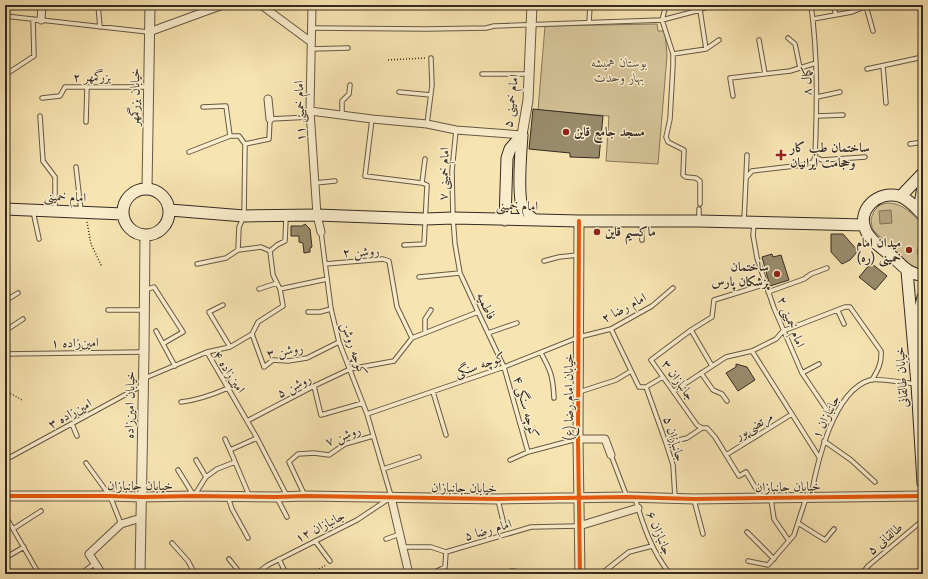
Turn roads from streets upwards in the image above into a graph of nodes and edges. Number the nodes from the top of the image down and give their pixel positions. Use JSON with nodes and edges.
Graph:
{"nodes":[{"id":1,"x":42,"y":5,"type":"edge"},
{"id":2,"x":150,"y":5,"type":"edge"},
{"id":3,"x":223,"y":5,"type":"edge"},
{"id":4,"x":261,"y":5,"type":"edge"},
{"id":5,"x":312,"y":5,"type":"edge"},
{"id":6,"x":532,"y":5,"type":"edge"},
{"id":7,"x":41,"y":20,"type":"road end"},
{"id":8,"x":150,"y":32,"type":"junction"},
{"id":9,"x":311,"y":46,"type":"junction"},
{"id":10,"x":268,"y":99,"type":"dead end"},
{"id":11,"x":311,"y":114,"type":"junction"},
{"id":12,"x":270,"y":119,"type":"road end"},
{"id":13,"x":522,"y":135,"type":"junction"},
{"id":14,"x":923,"y":173,"type":"edge"},
{"id":15,"x":923,"y":186,"type":"edge"},
{"id":16,"x":147,"y":189,"type":"junction"},
{"id":17,"x":901,"y":196,"type":"junction"},
{"id":18,"x":5,"y":209,"type":"edge"},
{"id":19,"x":170,"y":210,"type":"junction"},
{"id":20,"x":921,"y":213,"type":"edge"},
{"id":21,"x":123,"y":214,"type":"junction"},
{"id":22,"x":317,"y":215,"type":"junction"},
{"id":23,"x":505,"y":220,"type":"junction"},
{"id":24,"x":534,"y":220,"type":"junction"},
{"id":25,"x":579,"y":221,"type":"junction"},
{"id":26,"x":864,"y":225,"type":"junction"},
{"id":27,"x":321,"y":232,"type":"road end"},
{"id":28,"x":145,"y":236,"type":"junction"},
{"id":29,"x":907,"y":270,"type":"junction"},
{"id":30,"x":923,"y":275,"type":"edge"},
{"id":31,"x":923,"y":297,"type":"edge"},
{"id":32,"x":923,"y":331,"type":"edge"},
{"id":33,"x":578,"y":439,"type":"junction"},
{"id":34,"x":611,"y":455,"type":"road end"},
{"id":35,"x":923,"y":483,"type":"edge"},
{"id":36,"x":5,"y":496,"type":"edge"},
{"id":37,"x":923,"y":496,"type":"edge"},
{"id":38,"x":142,"y":497,"type":"junction"},
{"id":39,"x":391,"y":497,"type":"junction"},
{"id":40,"x":579,"y":497,"type":"junction"},
{"id":41,"x":638,"y":508,"type":"road end"},
{"id":42,"x":141,"y":518,"type":"junction"},
{"id":43,"x":579,"y":526,"type":"junction"},
{"id":44,"x":140,"y":572,"type":"edge"},
{"id":45,"x":102,"y":574,"type":"edge"},
{"id":46,"x":409,"y":574,"type":"edge"},
{"id":47,"x":580,"y":574,"type":"edge"}],
"edges":[{"from":1,"to":7,"type":"street"},
{"from":2,"to":8,"type":"street","name":"خیابان بزرگمهر"},
{"from":3,"to":8,"type":"street"},
{"from":4,"to":9,"type":"street"},
{"from":5,"to":9,"type":"street","name":"امام خمینی ۱۱"},
{"from":6,"to":13,"type":"street","name":"امام خمینی ۵"},
{"from":8,"to":16,"type":"street","name":"خیابان بزرگمهر"},
{"from":9,"to":11,"type":"street","name":"امام خمینی ۱۱"},
{"from":10,"to":12,"type":"street"},
{"from":11,"to":13,"type":"street"},
{"from":11,"to":22,"type":"street","name":"امام خمینی ۱۱"},
{"from":13,"to":23,"type":"main road","name":"امام خمینی ۵"},
{"from":13,"to":24,"type":"main road"},
{"from":14,"to":17,"type":"main road"},
{"from":15,"to":20,"type":"main road"},
{"from":16,"to":19,"type":"main road"},
{"from":16,"to":21,"type":"main road"},
{"from":17,"to":20,"type":"main road"},
{"from":17,"to":26,"type":"main road"},
{"from":18,"to":21,"type":"main road","name":"امام خمینی"},
{"from":19,"to":22,"type":"main road","name":"امام خمینی"},
{"from":19,"to":28,"type":"main road"},
{"from":21,"to":28,"type":"main road"},
{"from":22,"to":23,"type":"main road","name":"امام خمینی"},
{"from":22,"to":27,"type":"street","name":"امام خمینی ۱۱"},
{"from":23,"to":24,"type":"main road","name":"امام خمینی"},
{"from":24,"to":25,"type":"main road","name":"امام خمینی"},
{"from":25,"to":26,"type":"main road","name":"امام خمینی"},
{"from":25,"to":33,"type":"street","name":"خیابان امام رضا (ع)"},
{"from":26,"to":29,"type":"main road"},
{"from":28,"to":38,"type":"street","name":"خیابان امین‌زاده"},
{"from":29,"to":30,"type":"main road"},
{"from":29,"to":35,"type":"main road","name":"خیابان طالقانی"},
{"from":31,"to":32,"type":"main road"},
{"from":33,"to":34,"type":"street"},
{"from":33,"to":40,"type":"street","name":"خیابان امام رضا (ع)"},
{"from":36,"to":38,"type":"street","name":"خیابان جانبازان"},
{"from":37,"to":40,"type":"street","name":"خیابان جانبازان"},
{"from":38,"to":39,"type":"street","name":"خیابان جانبازان"},
{"from":38,"to":42,"type":"street","name":"خیابان امین‌زاده"},
{"from":39,"to":40,"type":"street","name":"خیابان جانبازان"},
{"from":39,"to":46,"type":"street"},
{"from":40,"to":43,"type":"street","name":"خیابان امام رضا (ع)"},
{"from":41,"to":43,"type":"street"},
{"from":42,"to":44,"type":"street","name":"خیابان امین‌زاده"},
{"from":42,"to":45,"type":"street"},
{"from":43,"to":47,"type":"street","name":"خیابان امام رضا (ع)"}]}
